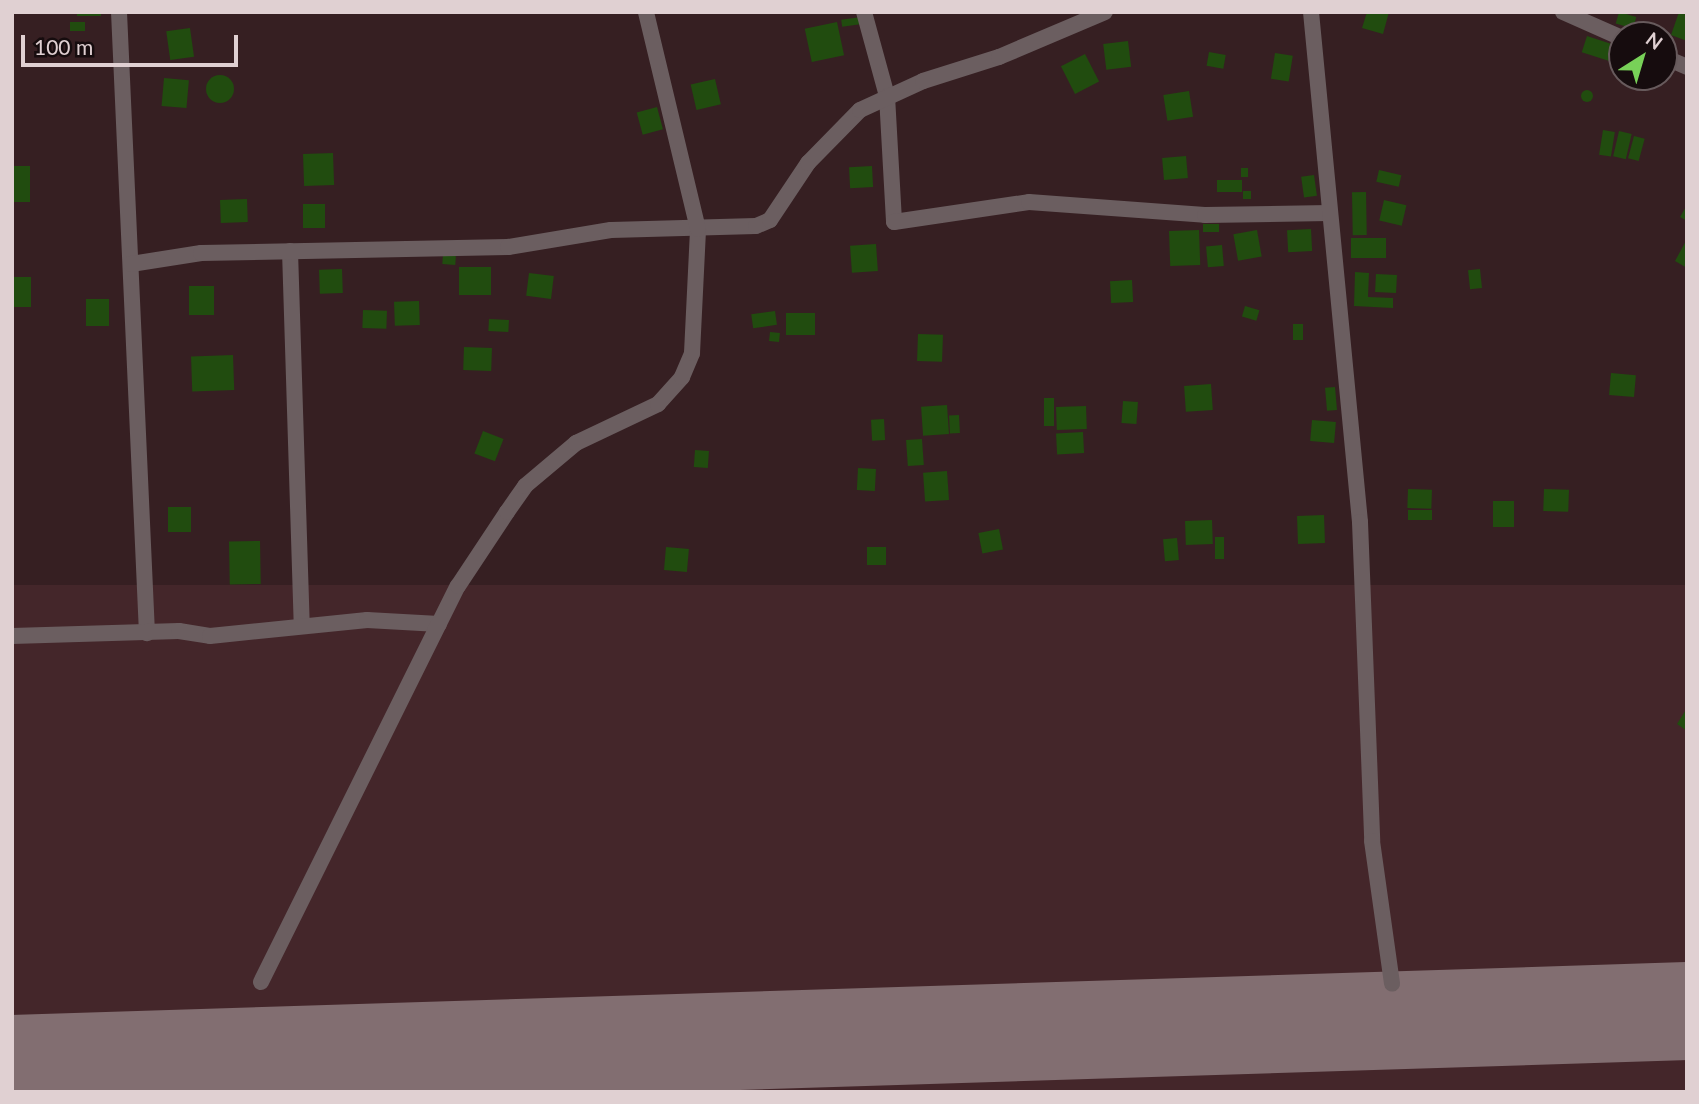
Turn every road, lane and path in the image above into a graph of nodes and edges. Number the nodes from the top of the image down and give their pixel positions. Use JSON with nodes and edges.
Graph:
{"nodes":[{"id":1,"x":119,"y":12,"type":"edge"},
{"id":2,"x":646,"y":12,"type":"edge"},
{"id":3,"x":864,"y":12,"type":"edge"},
{"id":4,"x":1104,"y":12,"type":"edge"},
{"id":5,"x":1311,"y":12,"type":"edge"},
{"id":6,"x":1563,"y":12,"type":"edge"},
{"id":7,"x":1608,"y":32,"type":"edge"},
{"id":8,"x":887,"y":96,"type":"junction"},
{"id":9,"x":1329,"y":213,"type":"junction"},
{"id":10,"x":698,"y":229,"type":"junction"},
{"id":11,"x":290,"y":251,"type":"junction"},
{"id":12,"x":131,"y":264,"type":"junction"},
{"id":13,"x":302,"y":624,"type":"junction"},
{"id":14,"x":439,"y":624,"type":"junction"},
{"id":15,"x":147,"y":633,"type":"junction"},
{"id":16,"x":12,"y":636,"type":"edge"},
{"id":17,"x":261,"y":982,"type":"dead end"},
{"id":18,"x":1392,"y":984,"type":"dead end"}],
"edges":[{"from":1,"to":12,"type":"street"},
{"from":2,"to":10,"type":"street"},
{"from":3,"to":8,"type":"street"},
{"from":4,"to":8,"type":"street"},
{"from":5,"to":9,"type":"street"},
{"from":6,"to":7,"type":"street"},
{"from":8,"to":9,"type":"street"},
{"from":8,"to":10,"type":"street"},
{"from":9,"to":18,"type":"street"},
{"from":10,"to":11,"type":"street"},
{"from":10,"to":14,"type":"street"},
{"from":11,"to":12,"type":"street"},
{"from":11,"to":13,"type":"street"},
{"from":12,"to":15,"type":"street"},
{"from":13,"to":14,"type":"street"},
{"from":13,"to":15,"type":"street"},
{"from":14,"to":17,"type":"street"},
{"from":15,"to":16,"type":"street"}]}
